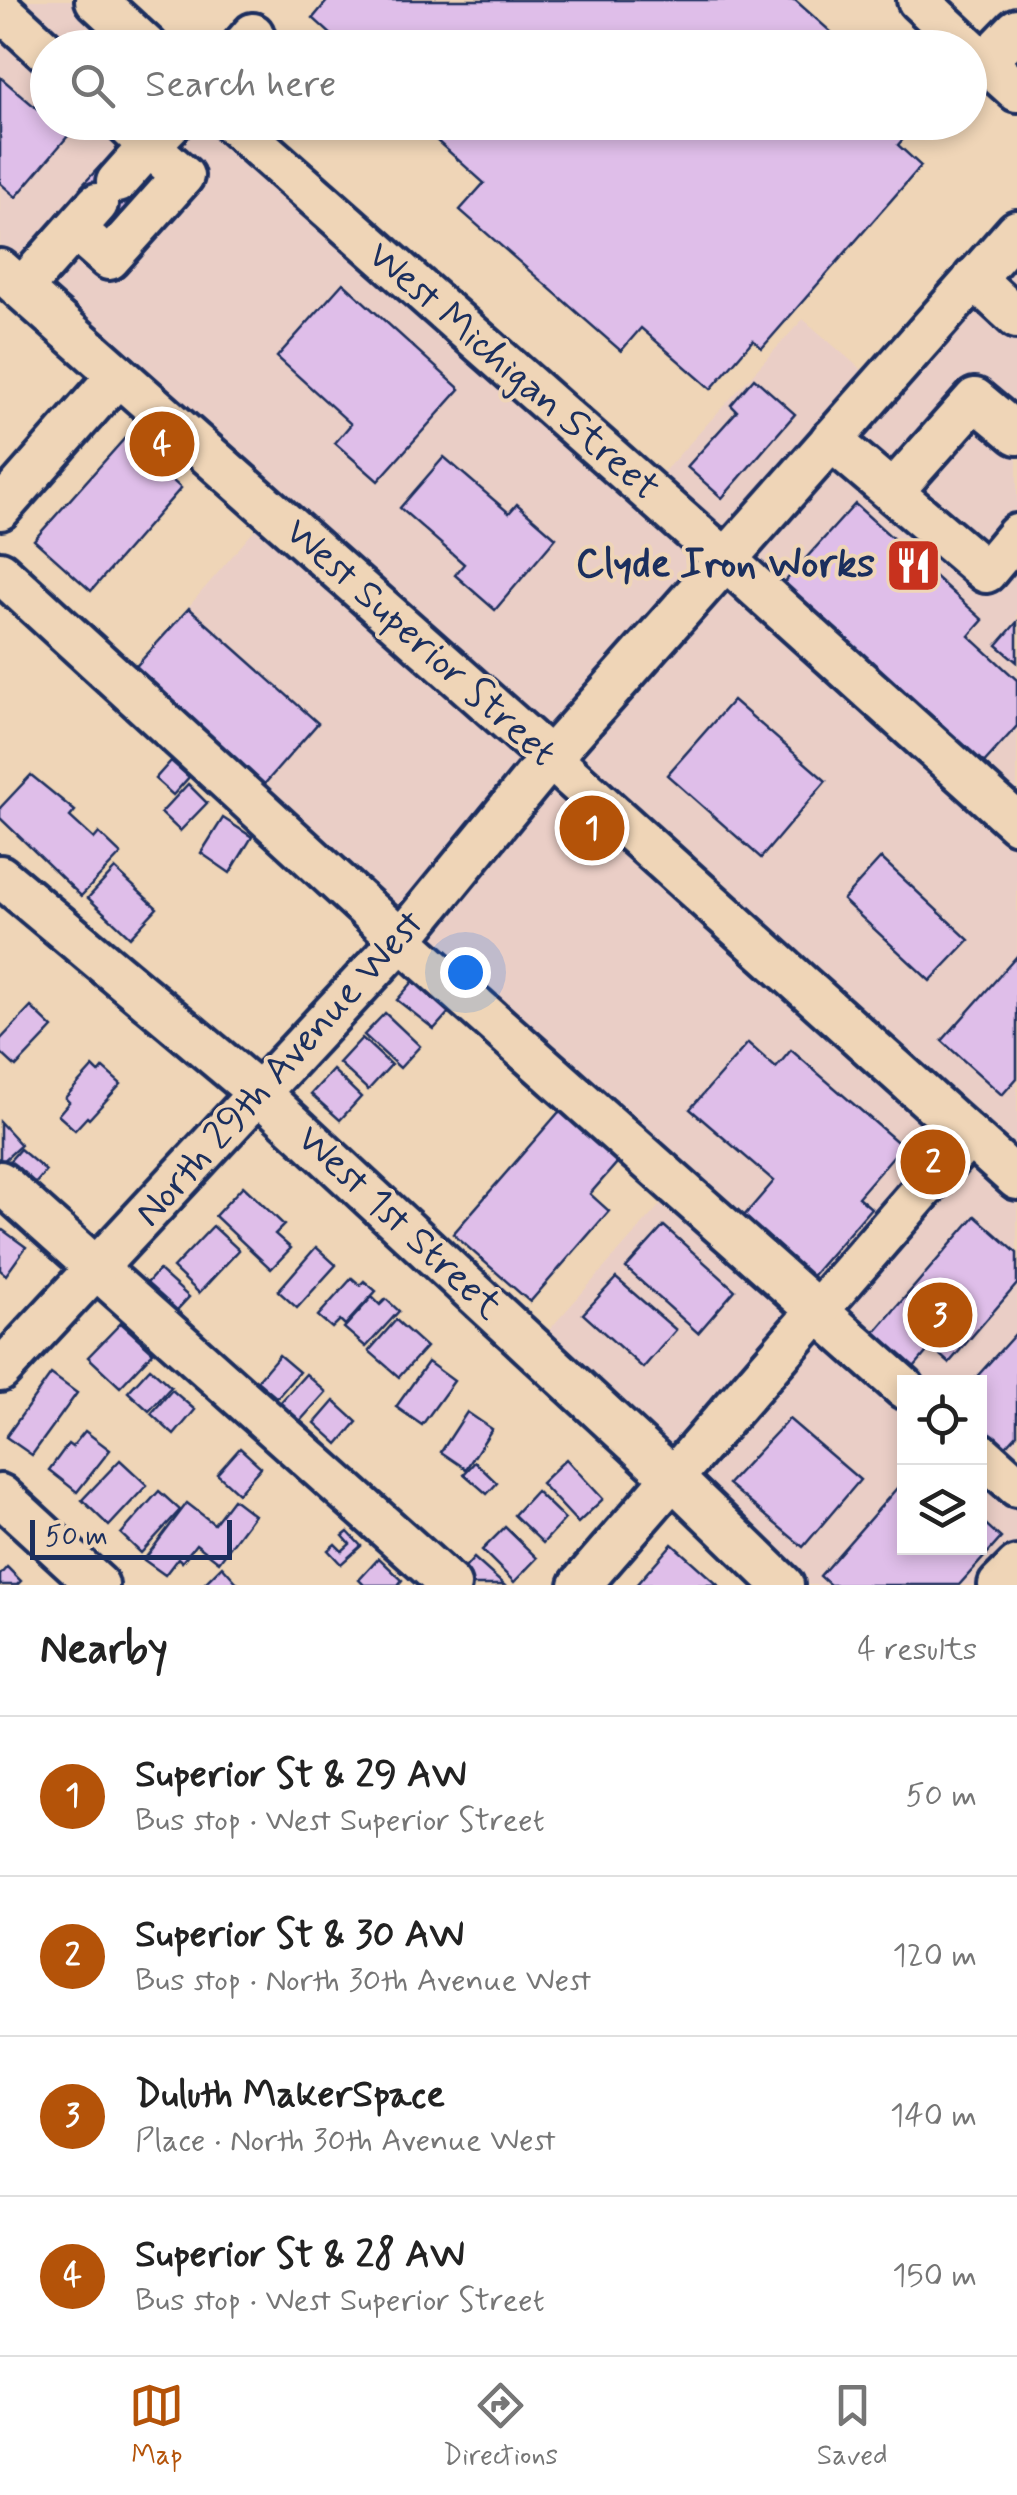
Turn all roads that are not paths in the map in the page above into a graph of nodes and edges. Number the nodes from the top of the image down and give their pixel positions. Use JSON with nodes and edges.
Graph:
{"nodes":[{"id":1,"x":96,"y":0,"type":"edge"},
{"id":2,"x":918,"y":0,"type":"edge"},
{"id":3,"x":0,"y":9,"type":"edge"},
{"id":4,"x":1017,"y":29,"type":"edge"},
{"id":5,"x":128,"y":30,"type":"edge"},
{"id":6,"x":951,"y":30,"type":"edge"},
{"id":7,"x":30,"y":36,"type":"edge"},
{"id":8,"x":987,"y":45,"type":"edge"},
{"id":9,"x":987,"y":63,"type":"edge"},
{"id":10,"x":1017,"y":91,"type":"edge"},
{"id":11,"x":141,"y":140,"type":"edge"},
{"id":12,"x":156,"y":140,"type":"edge"},
{"id":13,"x":251,"y":140,"type":"edge"},
{"id":14,"x":96,"y":205,"type":"junction"},
{"id":15,"x":1017,"y":231,"type":"edge"},
{"id":16,"x":974,"y":278,"type":"junction"},
{"id":17,"x":11,"y":279,"type":"edge"},
{"id":18,"x":1017,"y":318,"type":"edge"},
{"id":19,"x":118,"y":375,"type":"junction"},
{"id":20,"x":1017,"y":434,"type":"edge"},
{"id":21,"x":831,"y":440,"type":"junction"},
{"id":22,"x":894,"y":491,"type":"junction"},
{"id":23,"x":0,"y":509,"type":"edge"},
{"id":24,"x":1017,"y":535,"type":"edge"},
{"id":25,"x":726,"y":560,"type":"junction"},
{"id":26,"x":0,"y":572,"type":"edge"},
{"id":27,"x":550,"y":758,"type":"junction"},
{"id":28,"x":1017,"y":824,"type":"edge"},
{"id":29,"x":0,"y":876,"type":"edge"},
{"id":30,"x":400,"y":940,"type":"junction"},
{"id":31,"x":260,"y":1094,"type":"junction"},
{"id":32,"x":969,"y":1136,"type":"junction"},
{"id":33,"x":1017,"y":1179,"type":"edge"},
{"id":34,"x":0,"y":1182,"type":"edge"},
{"id":35,"x":98,"y":1268,"type":"junction"},
{"id":36,"x":817,"y":1312,"type":"junction"},
{"id":37,"x":0,"y":1371,"type":"edge"},
{"id":38,"x":897,"y":1382,"type":"edge"},
{"id":39,"x":987,"y":1459,"type":"edge"},
{"id":40,"x":673,"y":1478,"type":"junction"},
{"id":41,"x":1017,"y":1486,"type":"edge"},
{"id":42,"x":0,"y":1495,"type":"edge"},
{"id":43,"x":1017,"y":1567,"type":"edge"},
{"id":44,"x":98,"y":1585,"type":"edge"},
{"id":45,"x":450,"y":1585,"type":"edge"},
{"id":46,"x":580,"y":1585,"type":"edge"},
{"id":47,"x":783,"y":1585,"type":"edge"},
{"id":48,"x":999,"y":1585,"type":"edge"}],
"edges":[{"from":1,"to":5,"type":"street"},
{"from":2,"to":6,"type":"street"},
{"from":3,"to":7,"type":"street"},
{"from":4,"to":8,"type":"street"},
{"from":9,"to":10,"type":"street"},
{"from":11,"to":14,"type":"street"},
{"from":12,"to":14,"type":"street"},
{"from":13,"to":25,"type":"street","name":"West Michigan Street"},
{"from":14,"to":17,"type":"street"},
{"from":15,"to":16,"type":"street","name":"North 29th Avenue West"},
{"from":16,"to":18,"type":"street"},
{"from":16,"to":21,"type":"street","name":"North 29th Avenue West"},
{"from":17,"to":19,"type":"street","name":"West Superior Street"},
{"from":19,"to":23,"type":"street"},
{"from":19,"to":27,"type":"street","name":"West Superior Street"},
{"from":20,"to":22,"type":"street"},
{"from":21,"to":22,"type":"street"},
{"from":21,"to":25,"type":"street","name":"North 29th Avenue West"},
{"from":22,"to":24,"type":"street"},
{"from":25,"to":27,"type":"street","name":"North 29th Avenue West"},
{"from":25,"to":28,"type":"street","name":"West Michigan Street"},
{"from":26,"to":30,"type":"street"},
{"from":27,"to":30,"type":"street","name":"North 29th Avenue West"},
{"from":27,"to":32,"type":"street","name":"West Superior Street"},
{"from":29,"to":31,"type":"street","name":"West 1st Street"},
{"from":30,"to":31,"type":"street","name":"North 29th Avenue West"},
{"from":30,"to":36,"type":"street"},
{"from":31,"to":35,"type":"street","name":"North 29th Avenue West"},
{"from":31,"to":40,"type":"street","name":"West 1st Street"},
{"from":32,"to":33,"type":"street","name":"West Superior Street"},
{"from":32,"to":36,"type":"street"},
{"from":34,"to":35,"type":"street"},
{"from":35,"to":37,"type":"street","name":"North 29th Avenue West"},
{"from":35,"to":45,"type":"street"},
{"from":36,"to":38,"type":"street"},
{"from":36,"to":40,"type":"street"},
{"from":39,"to":41,"type":"street"},
{"from":40,"to":46,"type":"street"},
{"from":40,"to":47,"type":"street","name":"West 1st Street"},
{"from":42,"to":44,"type":"street"},
{"from":43,"to":48,"type":"street"}]}
